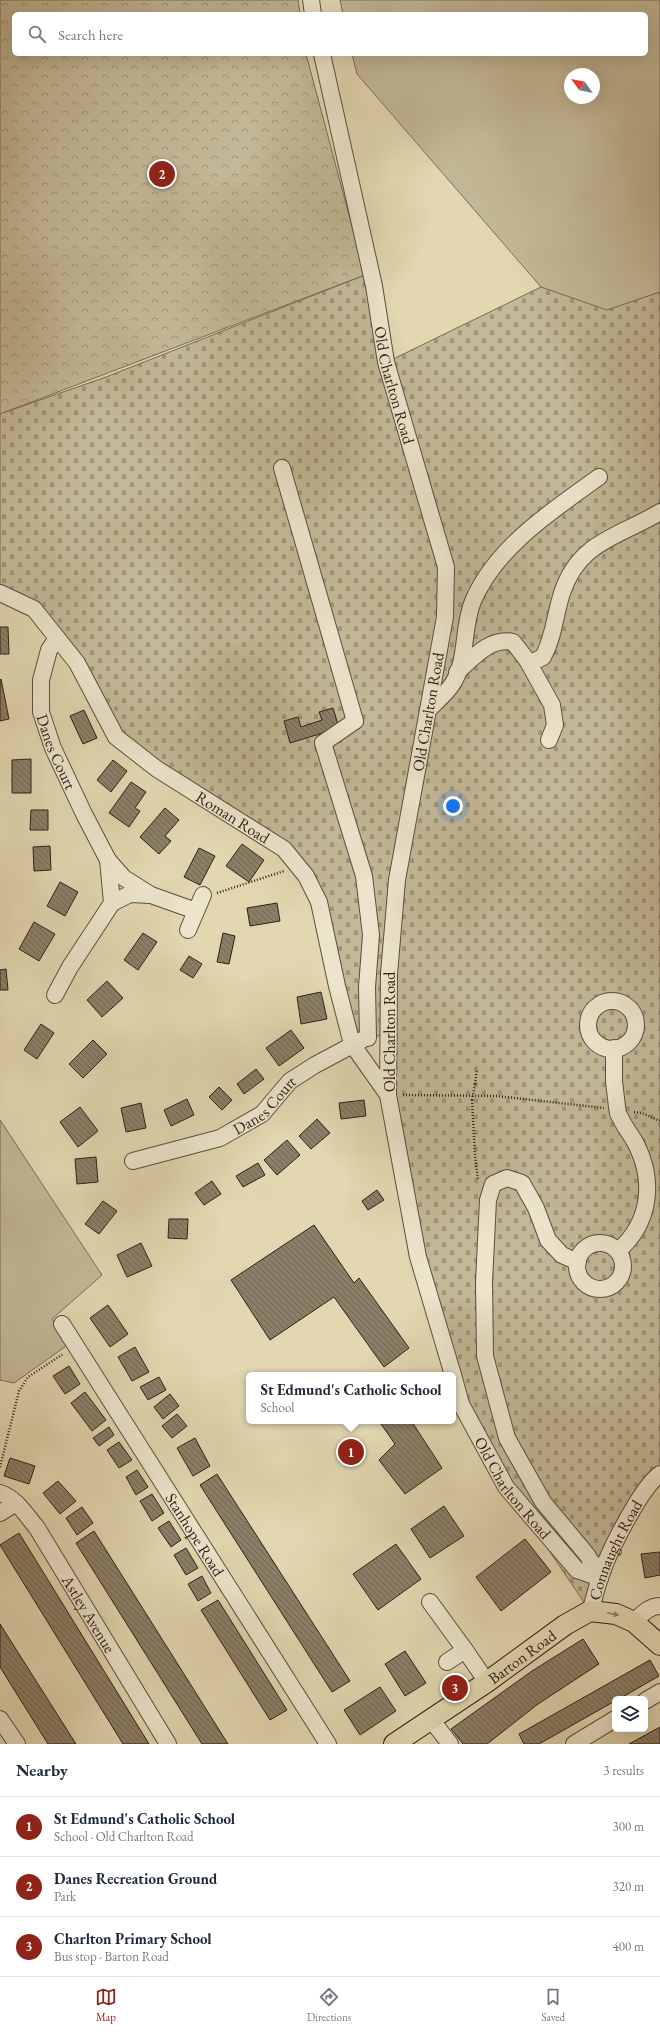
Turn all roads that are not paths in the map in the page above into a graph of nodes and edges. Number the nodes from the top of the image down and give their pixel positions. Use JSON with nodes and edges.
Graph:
{"nodes":[{"id":1,"x":311,"y":0,"type":"edge"},
{"id":2,"x":313,"y":12,"type":"edge"},
{"id":3,"x":322,"y":56,"type":"edge"},
{"id":4,"x":282,"y":468,"type":"dead end"},
{"id":5,"x":599,"y":477,"type":"dead end"},
{"id":6,"x":660,"y":512,"type":"edge"},
{"id":7,"x":0,"y":593,"type":"edge"},
{"id":8,"x":57,"y":638,"type":"junction"},
{"id":9,"x":527,"y":660,"type":"junction"},
{"id":10,"x":457,"y":672,"type":"junction"},
{"id":11,"x":428,"y":710,"type":"junction"},
{"id":12,"x":549,"y":740,"type":"dead end"},
{"id":13,"x":108,"y":860,"type":"junction"},
{"id":14,"x":150,"y":895,"type":"junction"},
{"id":15,"x":203,"y":895,"type":"road end"},
{"id":16,"x":112,"y":903,"type":"junction"},
{"id":17,"x":196,"y":911,"type":"junction"},
{"id":18,"x":188,"y":930,"type":"dead end"},
{"id":19,"x":54,"y":995,"type":"dead end"},
{"id":20,"x":388,"y":1034,"type":"junction"},
{"id":21,"x":368,"y":1038,"type":"junction"},
{"id":22,"x":352,"y":1044,"type":"junction"},
{"id":23,"x":614,"y":1048,"type":"dead end"},
{"id":24,"x":394,"y":1095,"type":"junction"},
{"id":25,"x":133,"y":1160,"type":"dead end"},
{"id":26,"x":618,"y":1251,"type":"junction"},
{"id":27,"x":578,"y":1262,"type":"junction"},
{"id":28,"x":62,"y":1324,"type":"dead end"},
{"id":29,"x":452,"y":1372,"type":"edge"},
{"id":30,"x":456,"y":1386,"type":"edge"},
{"id":31,"x":660,"y":1474,"type":"edge"},
{"id":32,"x":0,"y":1493,"type":"edge"},
{"id":33,"x":16,"y":1503,"type":"junction"},
{"id":34,"x":0,"y":1513,"type":"edge"},
{"id":35,"x":602,"y":1574,"type":"junction"},
{"id":36,"x":430,"y":1602,"type":"dead end"},
{"id":37,"x":660,"y":1606,"type":"edge"},
{"id":38,"x":590,"y":1611,"type":"junction"},
{"id":39,"x":634,"y":1622,"type":"junction"},
{"id":40,"x":660,"y":1645,"type":"edge"},
{"id":41,"x":465,"y":1650,"type":"junction"},
{"id":42,"x":447,"y":1662,"type":"dead end"},
{"id":43,"x":487,"y":1682,"type":"junction"},
{"id":44,"x":660,"y":1692,"type":"edge"},
{"id":45,"x":648,"y":1699,"type":"edge"},
{"id":46,"x":430,"y":1718,"type":"junction"},
{"id":47,"x":0,"y":1719,"type":"edge"},
{"id":48,"x":612,"y":1721,"type":"edge"},
{"id":49,"x":17,"y":1744,"type":"edge"},
{"id":50,"x":168,"y":1744,"type":"edge"},
{"id":51,"x":328,"y":1744,"type":"edge"},
{"id":52,"x":394,"y":1744,"type":"edge"},
{"id":53,"x":450,"y":1744,"type":"edge"},
{"id":54,"x":574,"y":1744,"type":"edge"}],
"edges":[{"from":1,"to":2,"type":"street"},
{"from":3,"to":11,"type":"street","name":"Old Charlton Road"},
{"from":4,"to":21,"type":"street"},
{"from":5,"to":10,"type":"street"},
{"from":6,"to":9,"type":"street"},
{"from":7,"to":8,"type":"street","name":"Roman Road"},
{"from":8,"to":13,"type":"street","name":"Danes Court"},
{"from":8,"to":22,"type":"street","name":"Roman Road"},
{"from":9,"to":10,"type":"street"},
{"from":9,"to":12,"type":"street"},
{"from":10,"to":11,"type":"street"},
{"from":11,"to":20,"type":"street","name":"Old Charlton Road"},
{"from":13,"to":14,"type":"street","name":"Danes Court"},
{"from":13,"to":16,"type":"street","name":"Danes Court"},
{"from":14,"to":16,"type":"street","name":"Danes Court"},
{"from":14,"to":17,"type":"street","name":"Danes Court"},
{"from":15,"to":17,"type":"street"},
{"from":16,"to":19,"type":"street"},
{"from":17,"to":18,"type":"street"},
{"from":20,"to":21,"type":"street","name":"Danes Court"},
{"from":20,"to":24,"type":"street","name":"Old Charlton Road"},
{"from":21,"to":22,"type":"street","name":"Danes Court"},
{"from":22,"to":24,"type":"street","name":"Roman Road"},
{"from":22,"to":25,"type":"street","name":"Danes Court"},
{"from":23,"to":26,"type":"street"},
{"from":24,"to":29,"type":"street","name":"Old Charlton Road"},
{"from":26,"to":27,"type":"street"},
{"from":26,"to":27,"type":"street"},
{"from":27,"to":35,"type":"street"},
{"from":28,"to":51,"type":"street","name":"Stanhope Road"},
{"from":30,"to":35,"type":"street","name":"Old Charlton Road"},
{"from":31,"to":35,"type":"street","name":"Connaught Road"},
{"from":32,"to":33,"type":"street","name":"Astley Avenue"},
{"from":33,"to":34,"type":"street"},
{"from":33,"to":50,"type":"street","name":"Astley Avenue"},
{"from":35,"to":38,"type":"street","name":"Connaught Road"},
{"from":36,"to":41,"type":"street"},
{"from":37,"to":39,"type":"street"},
{"from":38,"to":39,"type":"main road","one_way":true},
{"from":38,"to":43,"type":"main road","name":"Barton Road"},
{"from":39,"to":40,"type":"main road"},
{"from":41,"to":42,"type":"street"},
{"from":41,"to":43,"type":"street"},
{"from":43,"to":46,"type":"main road","name":"Barton Road"},
{"from":44,"to":45,"type":"street"},
{"from":46,"to":52,"type":"main road","name":"Barton Road"},
{"from":46,"to":53,"type":"street"},
{"from":47,"to":49,"type":"street"},
{"from":48,"to":54,"type":"street"}]}
